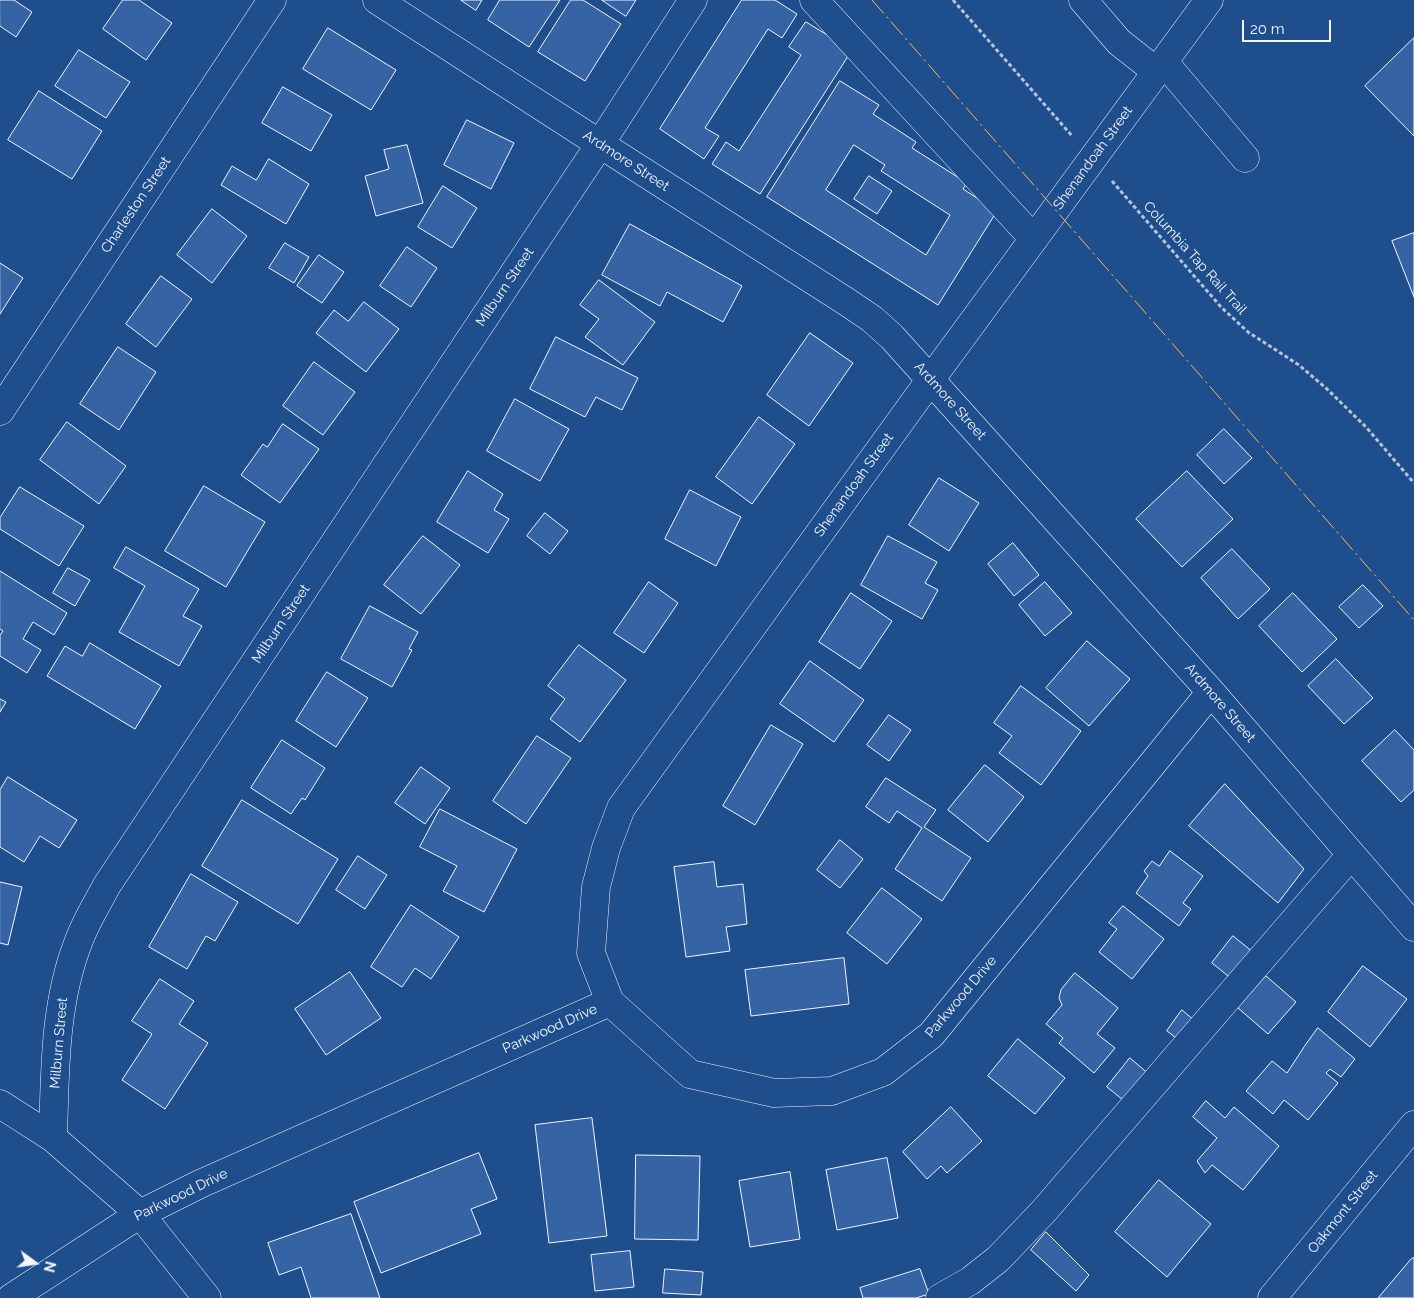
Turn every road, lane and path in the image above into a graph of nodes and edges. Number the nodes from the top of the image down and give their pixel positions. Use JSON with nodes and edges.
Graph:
{"nodes":[{"id":1,"x":272,"y":0,"type":"edge"},
{"id":2,"x":377,"y":0,"type":"edge"},
{"id":3,"x":693,"y":0,"type":"edge"},
{"id":4,"x":814,"y":0,"type":"edge"},
{"id":5,"x":953,"y":0,"type":"edge"},
{"id":6,"x":1083,"y":0,"type":"edge"},
{"id":7,"x":1209,"y":0,"type":"edge"},
{"id":8,"x":1160,"y":67,"type":"junction"},
{"id":9,"x":1072,"y":136,"type":"dead end"},
{"id":10,"x":600,"y":144,"type":"junction"},
{"id":11,"x":1245,"y":158,"type":"dead end"},
{"id":12,"x":1116,"y":186,"type":"dead end"},
{"id":13,"x":1034,"y":239,"type":"junction"},
{"id":14,"x":931,"y":379,"type":"junction"},
{"id":15,"x":0,"y":411,"type":"edge"},
{"id":16,"x":1414,"y":483,"type":"edge"},
{"id":17,"x":1210,"y":692,"type":"junction"},
{"id":18,"x":1351,"y":855,"type":"junction"},
{"id":19,"x":1414,"y":927,"type":"edge"},
{"id":20,"x":610,"y":1002,"type":"junction"},
{"id":21,"x":0,"y":1104,"type":"edge"},
{"id":22,"x":1414,"y":1125,"type":"edge"},
{"id":23,"x":53,"y":1138,"type":"junction"},
{"id":24,"x":140,"y":1214,"type":"junction"},
{"id":25,"x":11,"y":1298,"type":"edge"},
{"id":26,"x":207,"y":1298,"type":"edge"},
{"id":27,"x":940,"y":1298,"type":"edge"},
{"id":28,"x":1272,"y":1298,"type":"edge"}],
"edges":[{"from":1,"to":15,"type":"street","name":"Charleston Street"},
{"from":2,"to":10,"type":"street","name":"Ardmore Street"},
{"from":3,"to":10,"type":"street","name":"Milburn Street"},
{"from":4,"to":13,"type":"street"},
{"from":5,"to":9,"type":"path"},
{"from":6,"to":8,"type":"street"},
{"from":7,"to":8,"type":"street","name":"Shenandoah Street"},
{"from":8,"to":11,"type":"street"},
{"from":8,"to":13,"type":"street","name":"Shenandoah Street"},
{"from":10,"to":14,"type":"street","name":"Ardmore Street"},
{"from":10,"to":23,"type":"street","name":"Milburn Street"},
{"from":12,"to":16,"type":"path","name":"Columbia Tap Rail Trail"},
{"from":13,"to":14,"type":"street","name":"Shenandoah Street"},
{"from":14,"to":17,"type":"street","name":"Ardmore Street"},
{"from":14,"to":20,"type":"street","name":"Shenandoah Street"},
{"from":17,"to":18,"type":"street","name":"Ardmore Street"},
{"from":17,"to":20,"type":"street","name":"Parkwood Drive"},
{"from":18,"to":19,"type":"street","name":"Ardmore Street"},
{"from":18,"to":27,"type":"street"},
{"from":20,"to":24,"type":"street","name":"Parkwood Drive"},
{"from":21,"to":23,"type":"street"},
{"from":22,"to":28,"type":"street","name":"Oakmont Street"},
{"from":23,"to":24,"type":"street"},
{"from":24,"to":25,"type":"street","name":"Parkwood Drive"},
{"from":24,"to":26,"type":"street"}]}
